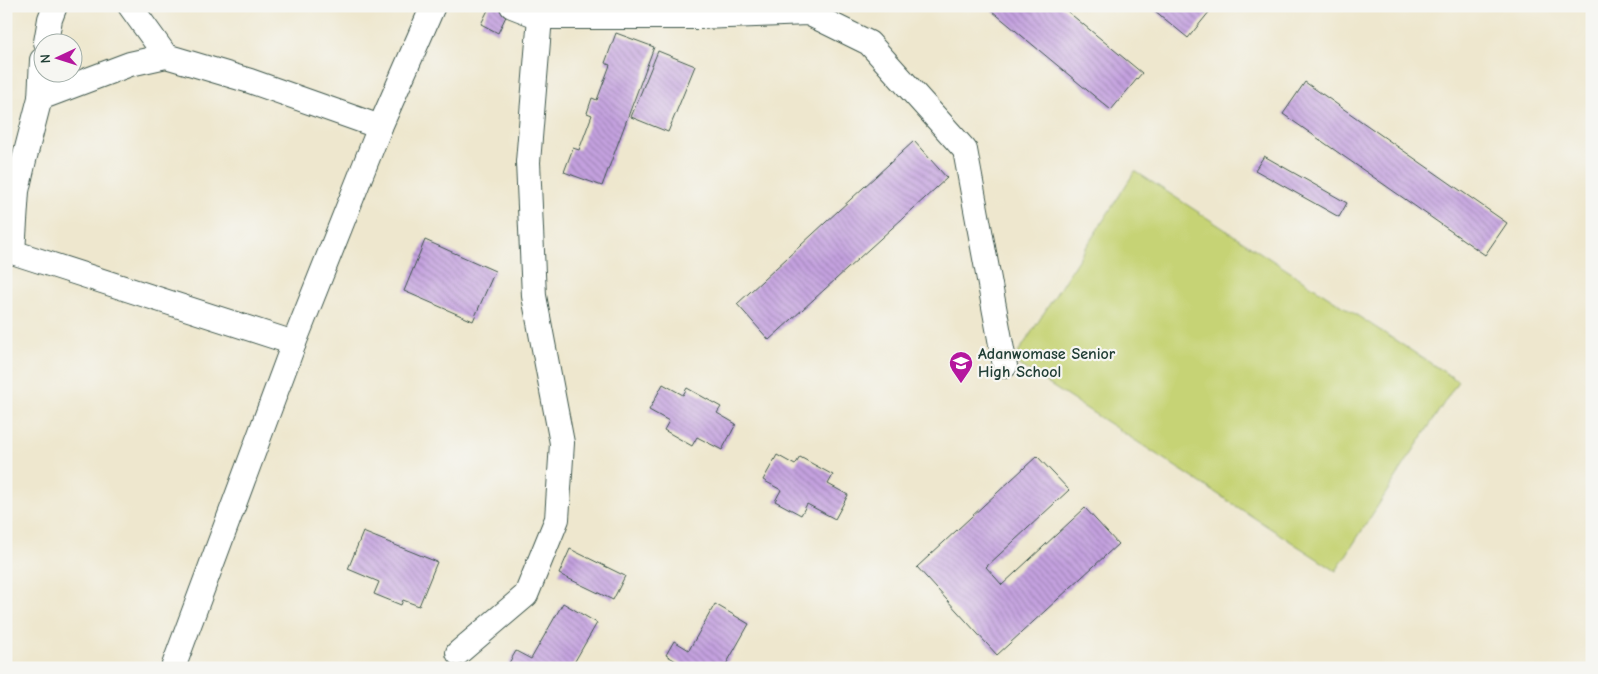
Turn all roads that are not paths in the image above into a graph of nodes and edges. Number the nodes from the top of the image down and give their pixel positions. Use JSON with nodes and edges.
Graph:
{"nodes":[{"id":1,"x":55,"y":6,"type":"edge"},
{"id":2,"x":130,"y":6,"type":"edge"},
{"id":3,"x":433,"y":6,"type":"edge"},
{"id":4,"x":512,"y":6,"type":"edge"},
{"id":5,"x":540,"y":17,"type":"junction"},
{"id":6,"x":48,"y":32,"type":"edge"},
{"id":7,"x":166,"y":56,"type":"junction"},
{"id":8,"x":41,"y":82,"type":"edge"},
{"id":9,"x":40,"y":98,"type":"junction"},
{"id":10,"x":380,"y":127,"type":"junction"},
{"id":11,"x":12,"y":196,"type":"edge"},
{"id":12,"x":10,"y":251,"type":"edge"},
{"id":13,"x":294,"y":343,"type":"junction"},
{"id":14,"x":1005,"y":366,"type":"dead end"},
{"id":15,"x":458,"y":653,"type":"dead end"},
{"id":16,"x":172,"y":668,"type":"edge"}],
"edges":[{"from":1,"to":6,"type":"street"},
{"from":2,"to":7,"type":"street"},
{"from":3,"to":10,"type":"street"},
{"from":4,"to":5,"type":"street"},
{"from":5,"to":14,"type":"street"},
{"from":5,"to":15,"type":"street"},
{"from":7,"to":9,"type":"street"},
{"from":7,"to":10,"type":"street"},
{"from":8,"to":9,"type":"street"},
{"from":9,"to":11,"type":"street"},
{"from":10,"to":13,"type":"street"},
{"from":11,"to":12,"type":"street"},
{"from":12,"to":13,"type":"street"},
{"from":13,"to":16,"type":"street"}]}
